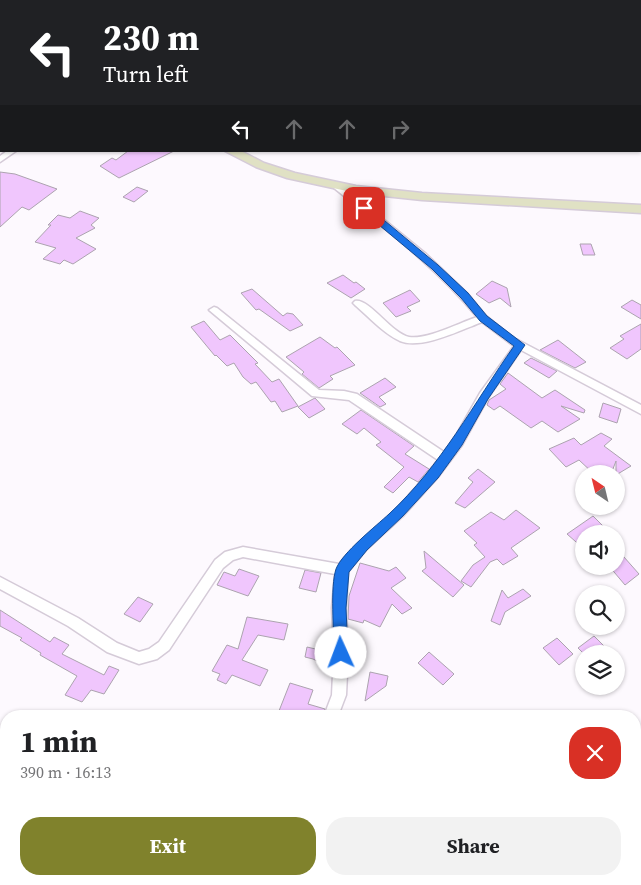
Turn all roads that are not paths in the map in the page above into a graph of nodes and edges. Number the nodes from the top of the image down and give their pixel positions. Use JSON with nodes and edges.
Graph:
{"nodes":[{"id":1,"x":11,"y":152,"type":"edge"},
{"id":2,"x":234,"y":152,"type":"edge"},
{"id":3,"x":0,"y":160,"type":"edge"},
{"id":4,"x":337,"y":186,"type":"junction"},
{"id":5,"x":641,"y":208,"type":"edge"},
{"id":6,"x":358,"y":303,"type":"dead end"},
{"id":7,"x":214,"y":310,"type":"dead end"},
{"id":8,"x":483,"y":318,"type":"junction"},
{"id":9,"x":520,"y":345,"type":"junction"},
{"id":10,"x":641,"y":410,"type":"edge"},
{"id":11,"x":445,"y":459,"type":"junction"},
{"id":12,"x":342,"y":570,"type":"junction"},
{"id":13,"x":0,"y":583,"type":"edge"},
{"id":14,"x":333,"y":710,"type":"edge"}],
"edges":[{"from":1,"to":3,"type":"street"},
{"from":2,"to":4,"type":"street"},
{"from":4,"to":5,"type":"street"},
{"from":4,"to":8,"type":"street"},
{"from":6,"to":8,"type":"street"},
{"from":7,"to":11,"type":"street"},
{"from":8,"to":9,"type":"street"},
{"from":9,"to":10,"type":"street"},
{"from":9,"to":11,"type":"street"},
{"from":11,"to":12,"type":"street"},
{"from":12,"to":13,"type":"street"},
{"from":12,"to":14,"type":"street"}]}
